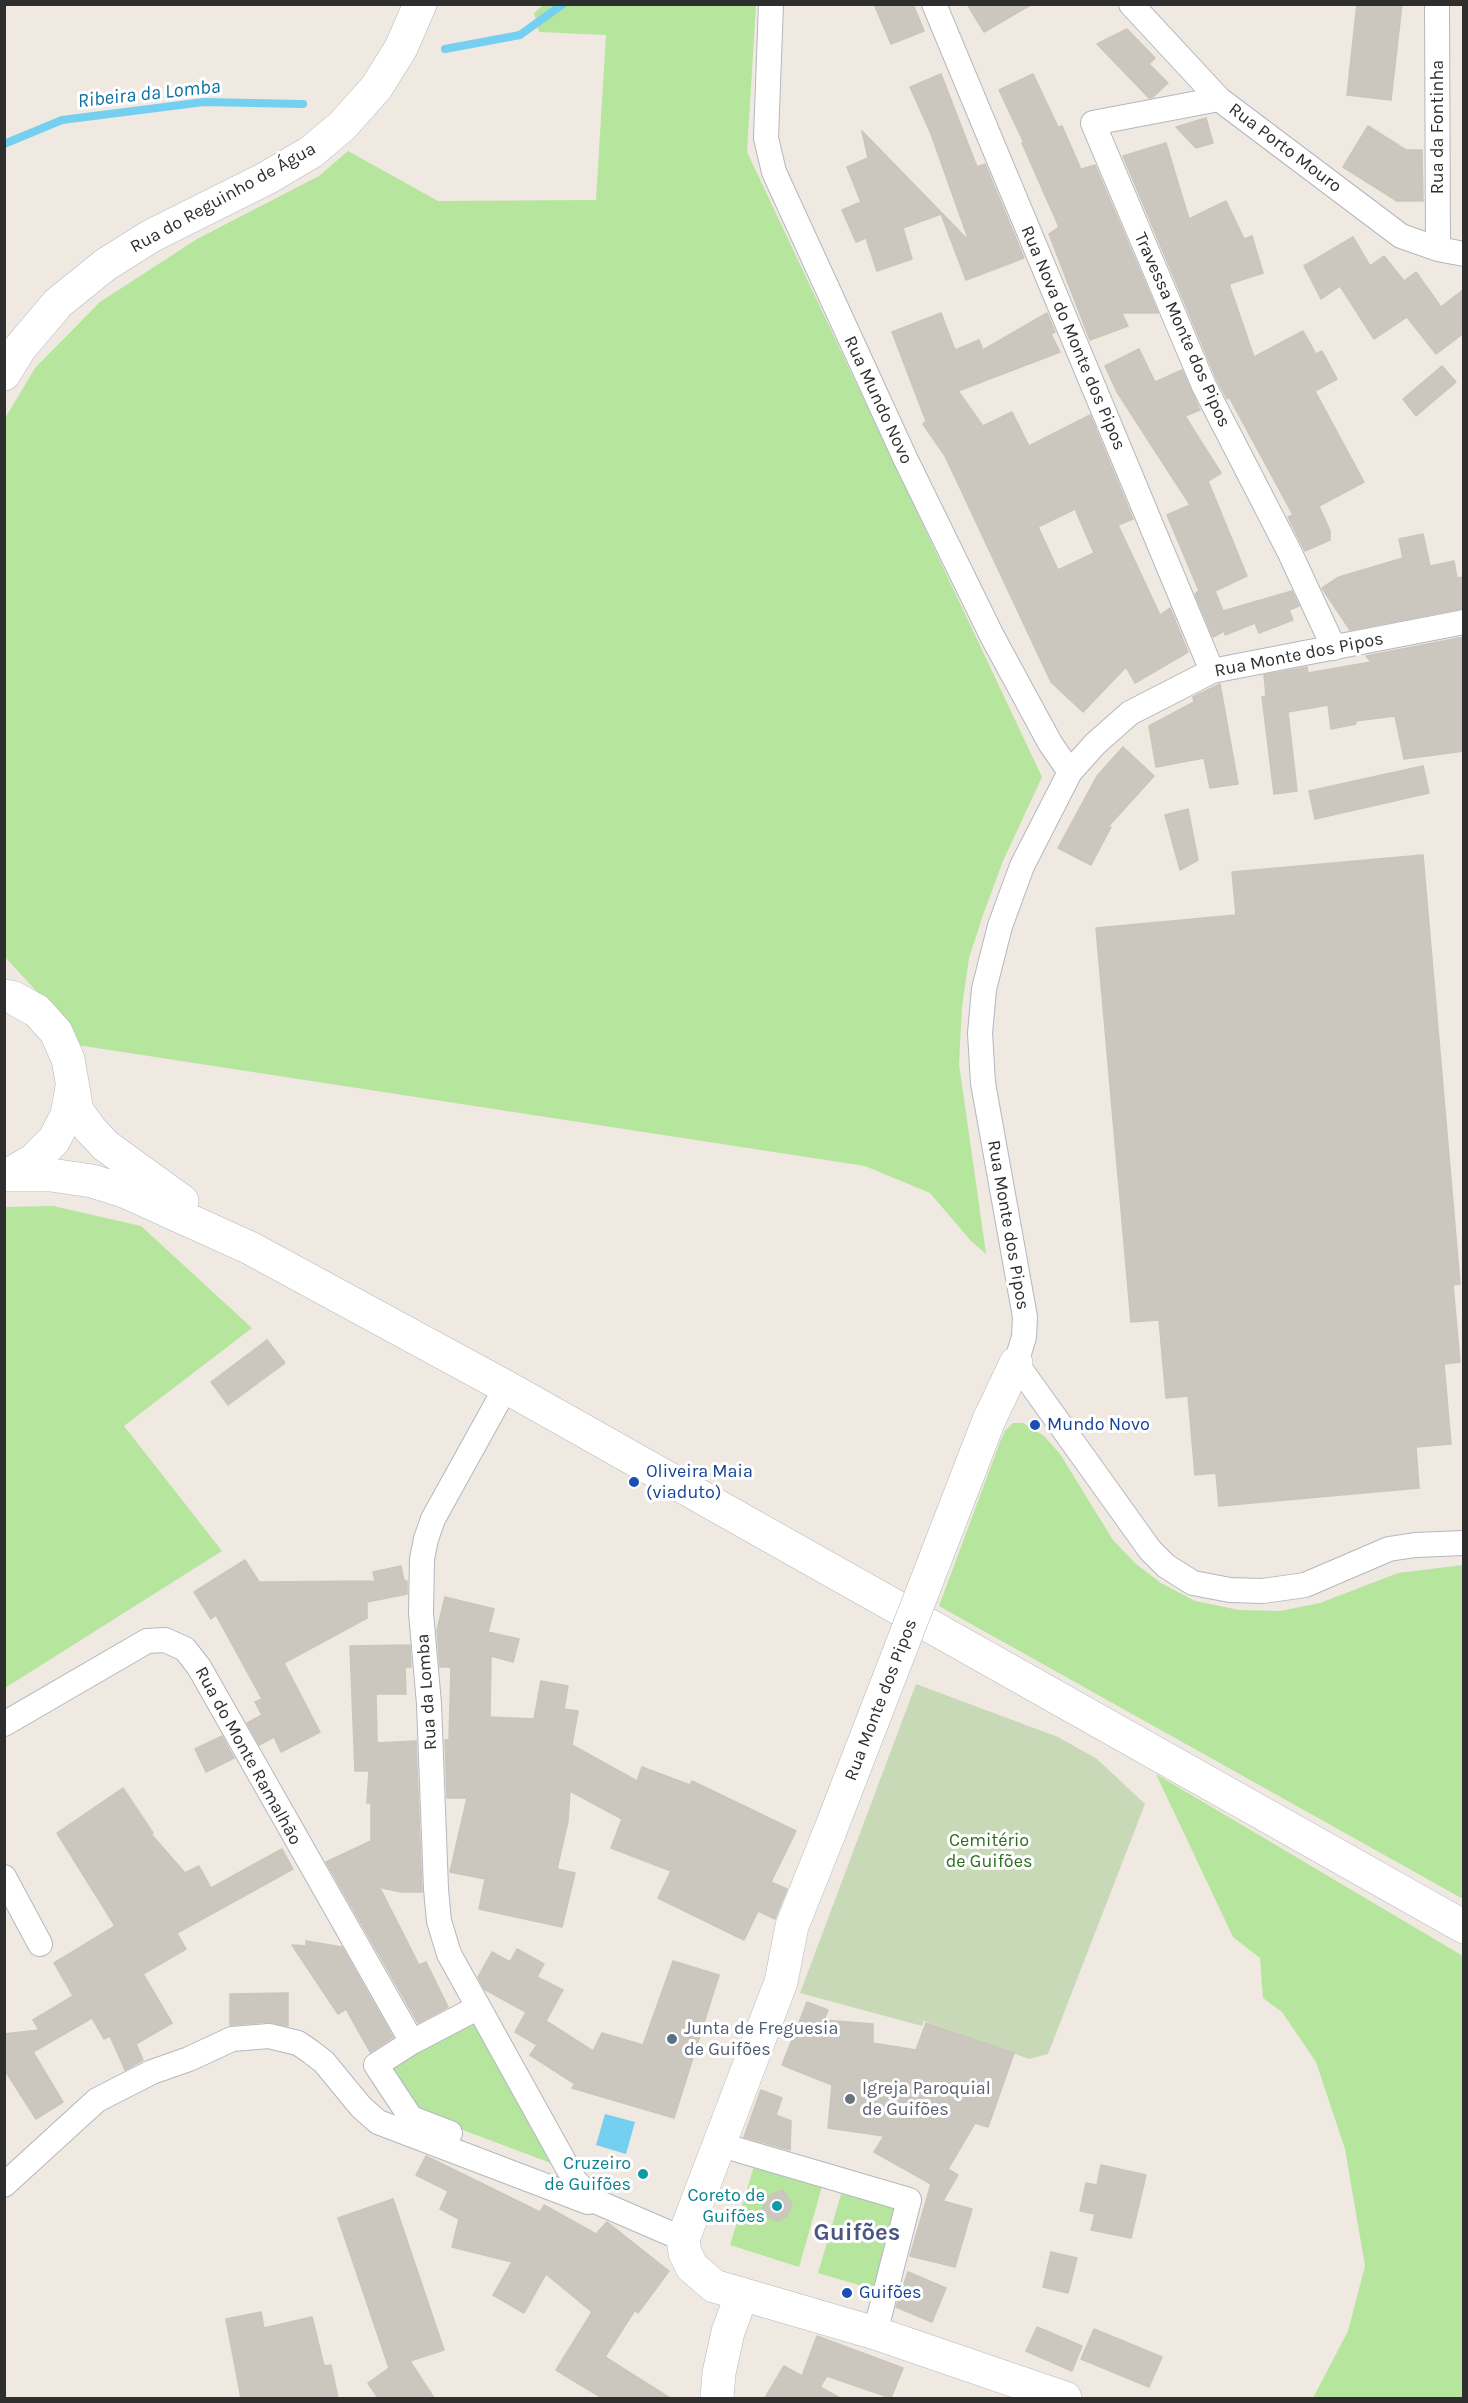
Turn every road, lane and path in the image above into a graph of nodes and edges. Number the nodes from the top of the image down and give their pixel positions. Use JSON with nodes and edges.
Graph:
{"nodes":[{"id":1,"x":420,"y":4,"type":"edge"},
{"id":2,"x":771,"y":4,"type":"edge"},
{"id":3,"x":934,"y":4,"type":"edge"},
{"id":4,"x":1131,"y":4,"type":"edge"},
{"id":5,"x":1437,"y":4,"type":"edge"},
{"id":6,"x":1219,"y":99,"type":"junction"},
{"id":7,"x":1438,"y":249,"type":"junction"},
{"id":8,"x":1464,"y":254,"type":"edge"},
{"id":9,"x":4,"y":374,"type":"edge"},
{"id":10,"x":1464,"y":622,"type":"edge"},
{"id":11,"x":1334,"y":648,"type":"junction"},
{"id":12,"x":1212,"y":671,"type":"junction"},
{"id":13,"x":1070,"y":772,"type":"junction"},
{"id":14,"x":7,"y":991,"type":"edge"},
{"id":15,"x":72,"y":1087,"type":"junction"},
{"id":16,"x":7,"y":1174,"type":"edge"},
{"id":17,"x":249,"y":1248,"type":"junction"},
{"id":18,"x":1016,"y":1363,"type":"junction"},
{"id":19,"x":506,"y":1388,"type":"junction"},
{"id":20,"x":1464,"y":1543,"type":"edge"},
{"id":21,"x":4,"y":1724,"type":"edge"},
{"id":22,"x":4,"y":1877,"type":"edge"},
{"id":23,"x":1464,"y":1927,"type":"edge"},
{"id":24,"x":40,"y":1944,"type":"dead end"},
{"id":25,"x":477,"y":2008,"type":"junction"},
{"id":26,"x":412,"y":2042,"type":"junction"},
{"id":27,"x":717,"y":2144,"type":"junction"},
{"id":28,"x":575,"y":2181,"type":"junction"},
{"id":29,"x":4,"y":2185,"type":"edge"},
{"id":30,"x":595,"y":2201,"type":"junction"},
{"id":31,"x":682,"y":2239,"type":"junction"},
{"id":32,"x":742,"y":2294,"type":"junction"},
{"id":33,"x":875,"y":2333,"type":"junction"},
{"id":34,"x":717,"y":2398,"type":"edge"},
{"id":35,"x":1065,"y":2398,"type":"edge"}],
"edges":[{"from":1,"to":9,"type":"main road","name":"Rua do Reguinho de Água"},
{"from":2,"to":13,"type":"street","name":"Rua Mundo Novo"},
{"from":3,"to":12,"type":"street","name":"Rua Nova do Monte dos Pipos"},
{"from":4,"to":6,"type":"street","name":"Rua Porto Mouro"},
{"from":5,"to":7,"type":"street","name":"Rua da Fontinha"},
{"from":6,"to":7,"type":"street","name":"Rua Porto Mouro"},
{"from":6,"to":11,"type":"street","name":"Travessa Monte dos Pipos"},
{"from":7,"to":8,"type":"street","name":"Rua Porto Mouro"},
{"from":10,"to":11,"type":"street","name":"Rua Monte dos Pipos"},
{"from":11,"to":12,"type":"street","name":"Rua Monte dos Pipos"},
{"from":12,"to":13,"type":"street","name":"Rua Monte dos Pipos"},
{"from":13,"to":18,"type":"street","name":"Rua Monte dos Pipos"},
{"from":14,"to":15,"type":"main road"},
{"from":15,"to":16,"type":"main road"},
{"from":15,"to":17,"type":"main road"},
{"from":16,"to":17,"type":"main road"},
{"from":17,"to":19,"type":"main road"},
{"from":18,"to":20,"type":"street"},
{"from":18,"to":27,"type":"main road","name":"Rua Monte dos Pipos","bridge":true},
{"from":19,"to":23,"type":"main road"},
{"from":19,"to":25,"type":"street","name":"Rua da Lomba"},
{"from":21,"to":26,"type":"street","name":"Rua do Monte Ramalhão"},
{"from":22,"to":24,"type":"street"},
{"from":25,"to":26,"type":"street"},
{"from":25,"to":28,"type":"street","name":"Rua da Lomba"},
{"from":26,"to":28,"type":"street"},
{"from":27,"to":31,"type":"main road","name":"Rua Monte dos Pipos"},
{"from":27,"to":33,"type":"street"},
{"from":28,"to":30,"type":"street"},
{"from":29,"to":30,"type":"street"},
{"from":30,"to":31,"type":"street"},
{"from":31,"to":32,"type":"main road"},
{"from":32,"to":33,"type":"main road"},
{"from":32,"to":34,"type":"main road"},
{"from":33,"to":35,"type":"main road"}]}
